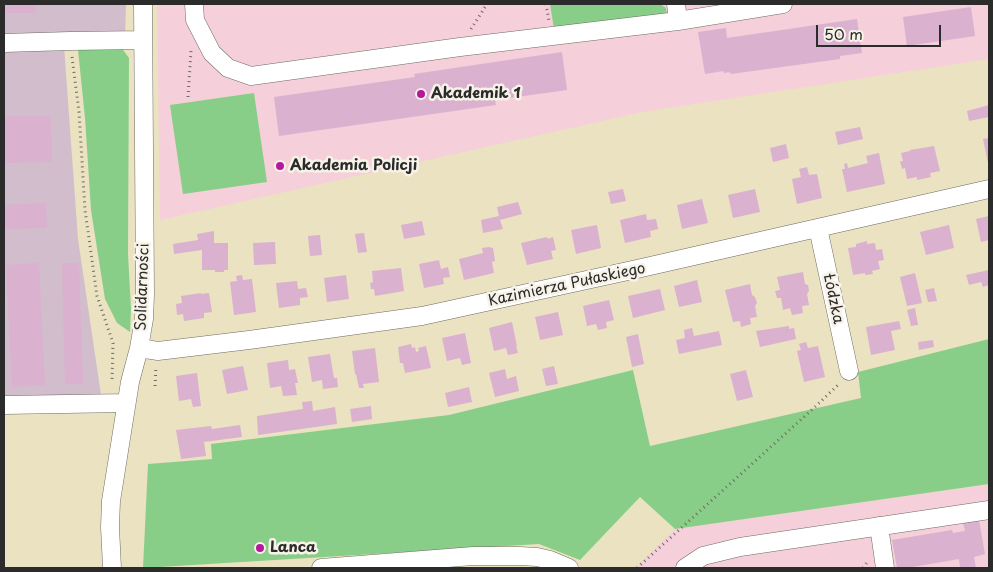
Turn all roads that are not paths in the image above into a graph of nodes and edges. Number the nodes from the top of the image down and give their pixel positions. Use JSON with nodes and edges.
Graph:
{"nodes":[{"id":1,"x":143,"y":4,"type":"edge"},
{"id":2,"x":783,"y":4,"type":"edge"},
{"id":3,"x":195,"y":12,"type":"edge"},
{"id":4,"x":677,"y":12,"type":"edge"},
{"id":5,"x":143,"y":40,"type":"junction"},
{"id":6,"x":4,"y":43,"type":"edge"},
{"id":7,"x":989,"y":189,"type":"edge"},
{"id":8,"x":818,"y":228,"type":"junction"},
{"id":9,"x":139,"y":348,"type":"junction"},
{"id":10,"x":849,"y":371,"type":"road end"},
{"id":11,"x":126,"y":403,"type":"junction"},
{"id":12,"x":4,"y":405,"type":"edge"},
{"id":13,"x":989,"y":510,"type":"edge"},
{"id":14,"x":879,"y":526,"type":"junction"},
{"id":15,"x":473,"y":562,"type":"edge"},
{"id":16,"x":112,"y":568,"type":"edge"},
{"id":17,"x":321,"y":568,"type":"edge"},
{"id":18,"x":569,"y":568,"type":"edge"},
{"id":19,"x":685,"y":568,"type":"edge"},
{"id":20,"x":885,"y":568,"type":"edge"}],
"edges":[{"from":1,"to":5,"type":"street","name":"Solidarności"},
{"from":2,"to":4,"type":"street"},
{"from":3,"to":4,"type":"street"},
{"from":5,"to":6,"type":"street"},
{"from":5,"to":9,"type":"street","name":"Solidarności"},
{"from":7,"to":8,"type":"street","name":"Kazimierza Pułaskiego"},
{"from":8,"to":9,"type":"street","name":"Kazimierza Pułaskiego"},
{"from":8,"to":10,"type":"street","name":"Łódzka"},
{"from":9,"to":11,"type":"street","name":"Solidarności"},
{"from":11,"to":12,"type":"street"},
{"from":11,"to":16,"type":"street","name":"Solidarności"},
{"from":13,"to":14,"type":"street"},
{"from":14,"to":19,"type":"street"},
{"from":14,"to":20,"type":"street"},
{"from":15,"to":17,"type":"street"},
{"from":15,"to":18,"type":"street"}]}
